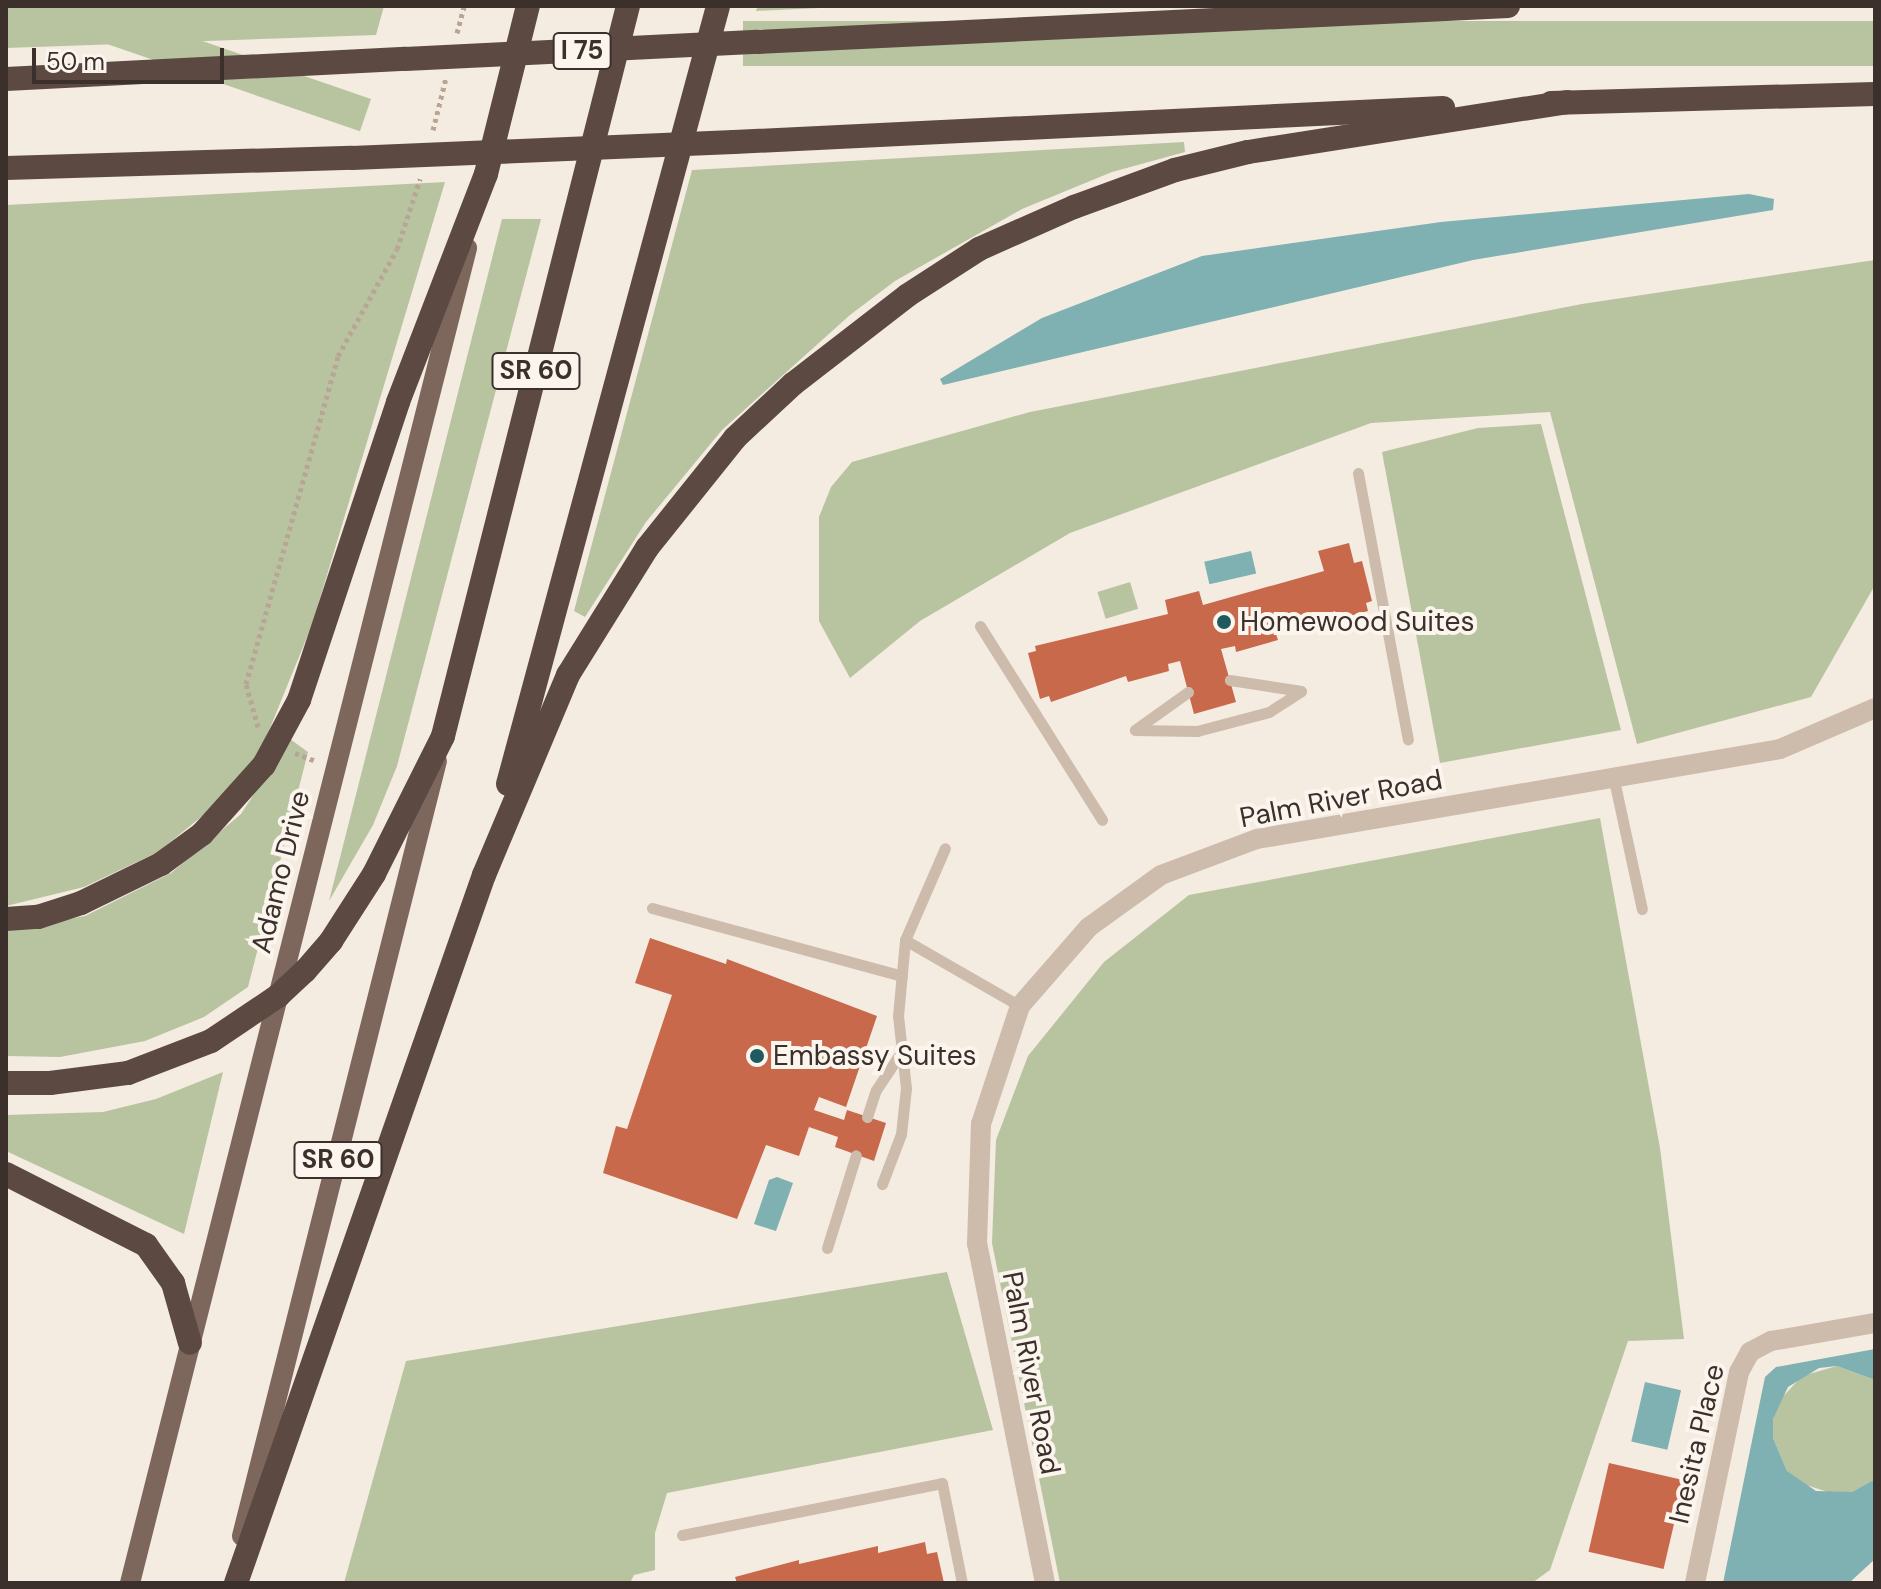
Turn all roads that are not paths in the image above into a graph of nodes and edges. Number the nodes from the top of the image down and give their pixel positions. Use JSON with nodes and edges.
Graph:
{"nodes":[{"id":1,"x":528,"y":6,"type":"edge"},
{"id":2,"x":628,"y":6,"type":"edge"},
{"id":3,"x":718,"y":6,"type":"edge"},
{"id":4,"x":1508,"y":6,"type":"edge"},
{"id":5,"x":6,"y":79,"type":"edge"},
{"id":6,"x":1875,"y":94,"type":"edge"},
{"id":7,"x":1567,"y":102,"type":"junction"},
{"id":8,"x":6,"y":170,"type":"edge"},
{"id":9,"x":486,"y":174,"type":"junction"},
{"id":10,"x":1358,"y":473,"type":"dead end"},
{"id":11,"x":980,"y":626,"type":"dead end"},
{"id":12,"x":1230,"y":680,"type":"dead end"},
{"id":13,"x":1188,"y":692,"type":"dead end"},
{"id":14,"x":1875,"y":708,"type":"edge"},
{"id":15,"x":443,"y":736,"type":"junction"},
{"id":16,"x":1408,"y":739,"type":"dead end"},
{"id":17,"x":1614,"y":780,"type":"junction"},
{"id":18,"x":1102,"y":820,"type":"dead end"},
{"id":19,"x":945,"y":848,"type":"dead end"},
{"id":20,"x":484,"y":875,"type":"junction"},
{"id":21,"x":652,"y":908,"type":"dead end"},
{"id":22,"x":1642,"y":909,"type":"dead end"},
{"id":23,"x":6,"y":919,"type":"edge"},
{"id":24,"x":905,"y":940,"type":"junction"},
{"id":25,"x":902,"y":976,"type":"junction"},
{"id":26,"x":278,"y":996,"type":"junction"},
{"id":27,"x":1020,"y":1006,"type":"junction"},
{"id":28,"x":902,"y":1051,"type":"junction"},
{"id":29,"x":6,"y":1083,"type":"edge"},
{"id":30,"x":867,"y":1117,"type":"dead end"},
{"id":31,"x":856,"y":1155,"type":"dead end"},
{"id":32,"x":6,"y":1174,"type":"edge"},
{"id":33,"x":882,"y":1184,"type":"dead end"},
{"id":34,"x":827,"y":1248,"type":"dead end"},
{"id":35,"x":1875,"y":1323,"type":"edge"},
{"id":36,"x":190,"y":1343,"type":"junction"},
{"id":37,"x":682,"y":1535,"type":"dead end"},
{"id":38,"x":130,"y":1583,"type":"edge"},
{"id":39,"x":233,"y":1583,"type":"edge"},
{"id":40,"x":962,"y":1583,"type":"edge"},
{"id":41,"x":1045,"y":1583,"type":"edge"},
{"id":42,"x":1695,"y":1583,"type":"edge"}],
"edges":[{"from":1,"to":9,"type":"highway"},
{"from":2,"to":15,"type":"highway","number":"SR 60"},
{"from":3,"to":20,"type":"highway"},
{"from":4,"to":5,"type":"highway","number":"I 75","bridge":true},
{"from":6,"to":7,"type":"highway"},
{"from":7,"to":8,"type":"highway","bridge":true},
{"from":7,"to":20,"type":"highway"},
{"from":9,"to":23,"type":"highway"},
{"from":9,"to":26,"type":"main road","name":"Adamo Drive"},
{"from":10,"to":16,"type":"lane"},
{"from":11,"to":18,"type":"lane"},
{"from":12,"to":13,"type":"lane"},
{"from":14,"to":17,"type":"street","name":"Palm River Road"},
{"from":15,"to":26,"type":"highway"},
{"from":15,"to":39,"type":"main road","number":"SR 60"},
{"from":17,"to":22,"type":"lane"},
{"from":17,"to":27,"type":"street","name":"Palm River Road"},
{"from":19,"to":24,"type":"lane"},
{"from":20,"to":39,"type":"highway"},
{"from":21,"to":25,"type":"lane"},
{"from":24,"to":25,"type":"lane"},
{"from":24,"to":27,"type":"lane"},
{"from":25,"to":28,"type":"lane"},
{"from":26,"to":29,"type":"highway"},
{"from":26,"to":36,"type":"main road","name":"Adamo Drive"},
{"from":27,"to":41,"type":"street","name":"Palm River Road"},
{"from":28,"to":30,"type":"lane"},
{"from":28,"to":33,"type":"lane"},
{"from":31,"to":34,"type":"lane"},
{"from":32,"to":36,"type":"highway"},
{"from":35,"to":42,"type":"street","name":"Inesita Place"},
{"from":36,"to":38,"type":"main road","name":"Adamo Drive"},
{"from":37,"to":40,"type":"lane"}]}
